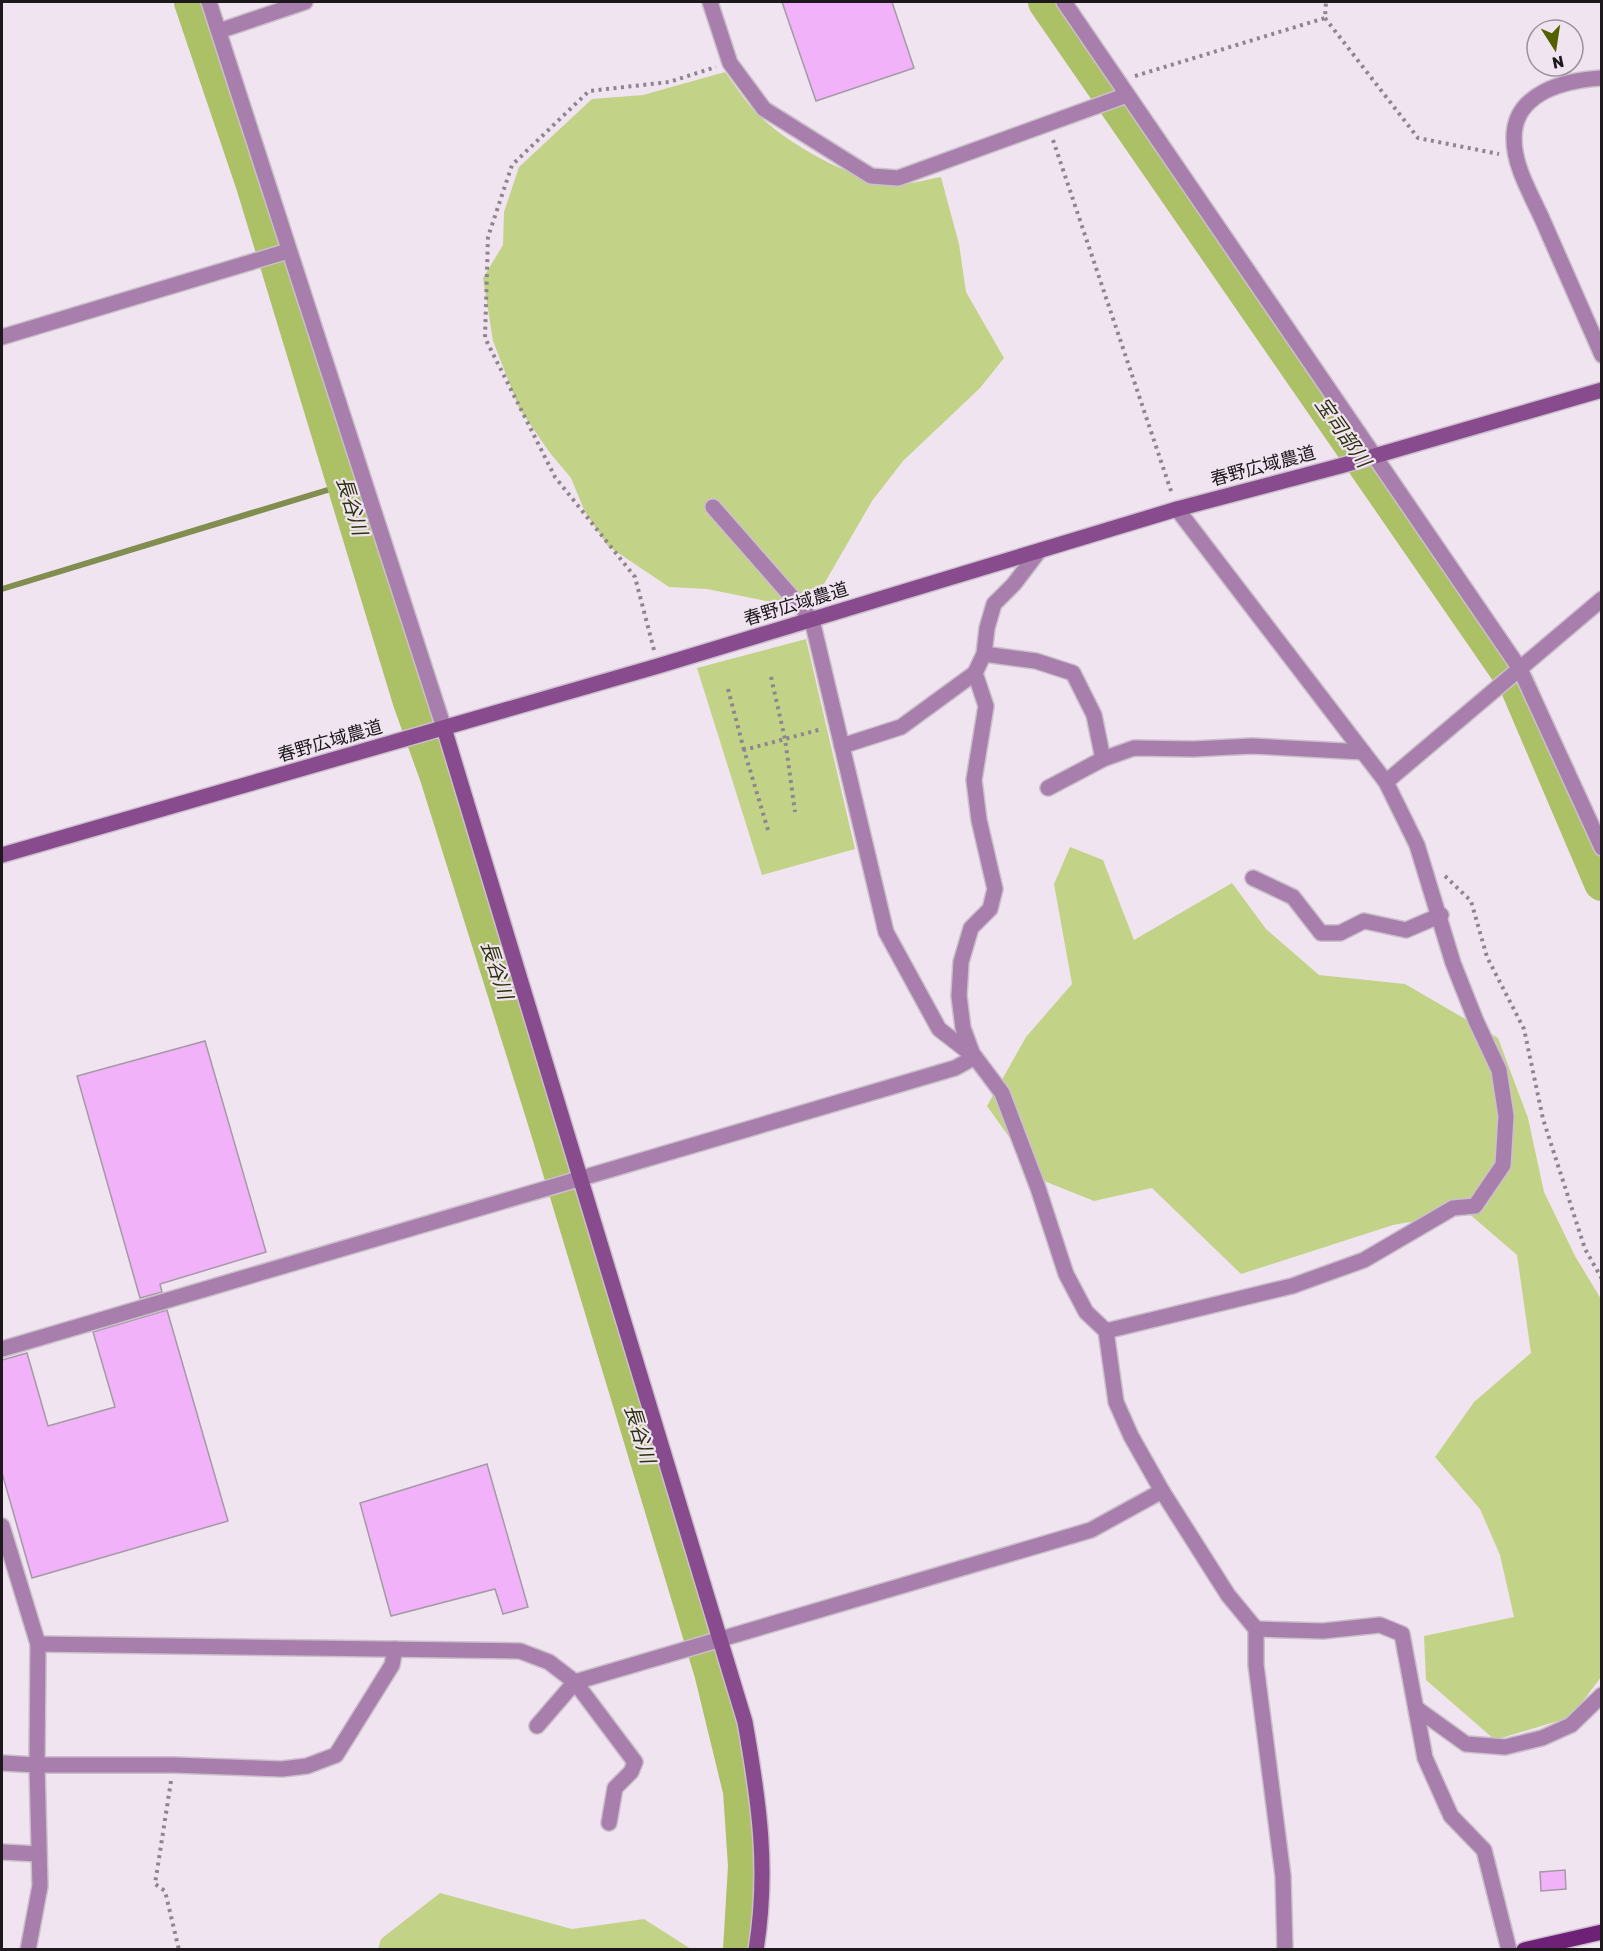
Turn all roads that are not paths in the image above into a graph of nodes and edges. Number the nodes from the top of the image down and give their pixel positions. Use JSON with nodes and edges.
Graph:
{"nodes":[{"id":1,"x":209,"y":2,"type":"edge"},
{"id":2,"x":305,"y":2,"type":"edge"},
{"id":3,"x":710,"y":2,"type":"edge"},
{"id":4,"x":1064,"y":2,"type":"edge"},
{"id":5,"x":219,"y":31,"type":"junction"},
{"id":6,"x":1602,"y":78,"type":"edge"},
{"id":7,"x":1127,"y":95,"type":"junction"},
{"id":8,"x":288,"y":251,"type":"junction"},
{"id":9,"x":2,"y":337,"type":"edge"},
{"id":10,"x":1602,"y":355,"type":"edge"},
{"id":11,"x":1602,"y":390,"type":"edge"},
{"id":12,"x":1371,"y":457,"type":"junction"},
{"id":13,"x":713,"y":507,"type":"dead end"},
{"id":14,"x":1177,"y":509,"type":"junction"},
{"id":15,"x":1039,"y":551,"type":"junction"},
{"id":16,"x":1602,"y":599,"type":"edge"},
{"id":17,"x":812,"y":620,"type":"junction"},
{"id":18,"x":984,"y":654,"type":"junction"},
{"id":19,"x":1520,"y":669,"type":"junction"},
{"id":20,"x":975,"y":673,"type":"junction"},
{"id":21,"x":444,"y":728,"type":"junction"},
{"id":22,"x":842,"y":746,"type":"junction"},
{"id":23,"x":1363,"y":752,"type":"junction"},
{"id":24,"x":1104,"y":759,"type":"junction"},
{"id":25,"x":1386,"y":782,"type":"junction"},
{"id":26,"x":1048,"y":788,"type":"dead end"},
{"id":27,"x":1602,"y":848,"type":"edge"},
{"id":28,"x":2,"y":855,"type":"edge"},
{"id":29,"x":1253,"y":878,"type":"dead end"},
{"id":30,"x":1441,"y":915,"type":"junction"},
{"id":31,"x":975,"y":1058,"type":"junction"},
{"id":32,"x":569,"y":1182,"type":"junction"},
{"id":33,"x":1106,"y":1331,"type":"junction"},
{"id":34,"x":2,"y":1348,"type":"edge"},
{"id":35,"x":1162,"y":1491,"type":"junction"},
{"id":36,"x":2,"y":1526,"type":"edge"},
{"id":37,"x":1256,"y":1629,"type":"junction"},
{"id":38,"x":708,"y":1642,"type":"junction"},
{"id":39,"x":38,"y":1644,"type":"junction"},
{"id":40,"x":395,"y":1649,"type":"junction"},
{"id":41,"x":575,"y":1682,"type":"junction"},
{"id":42,"x":1602,"y":1695,"type":"edge"},
{"id":43,"x":1416,"y":1708,"type":"junction"},
{"id":44,"x":537,"y":1726,"type":"dead end"},
{"id":45,"x":2,"y":1762,"type":"edge"},
{"id":46,"x":37,"y":1765,"type":"junction"},
{"id":47,"x":609,"y":1823,"type":"dead end"},
{"id":48,"x":2,"y":1852,"type":"edge"},
{"id":49,"x":39,"y":1854,"type":"junction"},
{"id":50,"x":1602,"y":1932,"type":"edge"},
{"id":51,"x":28,"y":1950,"type":"edge"},
{"id":52,"x":756,"y":1950,"type":"edge"},
{"id":53,"x":1285,"y":1950,"type":"edge"},
{"id":54,"x":1509,"y":1950,"type":"edge"},
{"id":55,"x":1524,"y":1950,"type":"edge"}],
"edges":[{"from":1,"to":5,"type":"street"},
{"from":2,"to":5,"type":"street"},
{"from":3,"to":7,"type":"street"},
{"from":4,"to":7,"type":"street"},
{"from":5,"to":8,"type":"street"},
{"from":6,"to":10,"type":"street"},
{"from":7,"to":12,"type":"street"},
{"from":8,"to":9,"type":"street"},
{"from":8,"to":21,"type":"street"},
{"from":11,"to":12,"type":"street","name":"春野広域農道"},
{"from":12,"to":14,"type":"street","name":"春野広域農道"},
{"from":12,"to":19,"type":"street"},
{"from":13,"to":17,"type":"street"},
{"from":14,"to":15,"type":"street","name":"春野広域農道"},
{"from":14,"to":23,"type":"street"},
{"from":15,"to":17,"type":"street","name":"春野広域農道"},
{"from":15,"to":18,"type":"street"},
{"from":16,"to":19,"type":"street"},
{"from":17,"to":21,"type":"street","name":"春野広域農道"},
{"from":17,"to":22,"type":"street"},
{"from":18,"to":20,"type":"street"},
{"from":18,"to":24,"type":"street"},
{"from":19,"to":25,"type":"street"},
{"from":19,"to":27,"type":"street"},
{"from":20,"to":22,"type":"street"},
{"from":20,"to":31,"type":"street"},
{"from":21,"to":28,"type":"street","name":"春野広域農道"},
{"from":21,"to":32,"type":"street"},
{"from":22,"to":31,"type":"street"},
{"from":23,"to":24,"type":"street"},
{"from":23,"to":25,"type":"street"},
{"from":24,"to":26,"type":"street"},
{"from":25,"to":30,"type":"street"},
{"from":29,"to":30,"type":"street"},
{"from":30,"to":33,"type":"street"},
{"from":31,"to":32,"type":"street"},
{"from":31,"to":33,"type":"street"},
{"from":32,"to":34,"type":"street"},
{"from":32,"to":38,"type":"street"},
{"from":33,"to":35,"type":"street"},
{"from":35,"to":37,"type":"street"},
{"from":35,"to":38,"type":"street"},
{"from":36,"to":39,"type":"street"},
{"from":37,"to":43,"type":"street"},
{"from":37,"to":53,"type":"street"},
{"from":38,"to":41,"type":"street"},
{"from":38,"to":52,"type":"street"},
{"from":39,"to":40,"type":"street"},
{"from":39,"to":46,"type":"street"},
{"from":40,"to":41,"type":"street"},
{"from":40,"to":46,"type":"street"},
{"from":41,"to":44,"type":"street"},
{"from":41,"to":47,"type":"street"},
{"from":42,"to":43,"type":"street"},
{"from":43,"to":54,"type":"street"},
{"from":45,"to":46,"type":"street"},
{"from":46,"to":49,"type":"street"},
{"from":48,"to":49,"type":"street"},
{"from":49,"to":51,"type":"street"},
{"from":50,"to":55,"type":"main road"}]}
